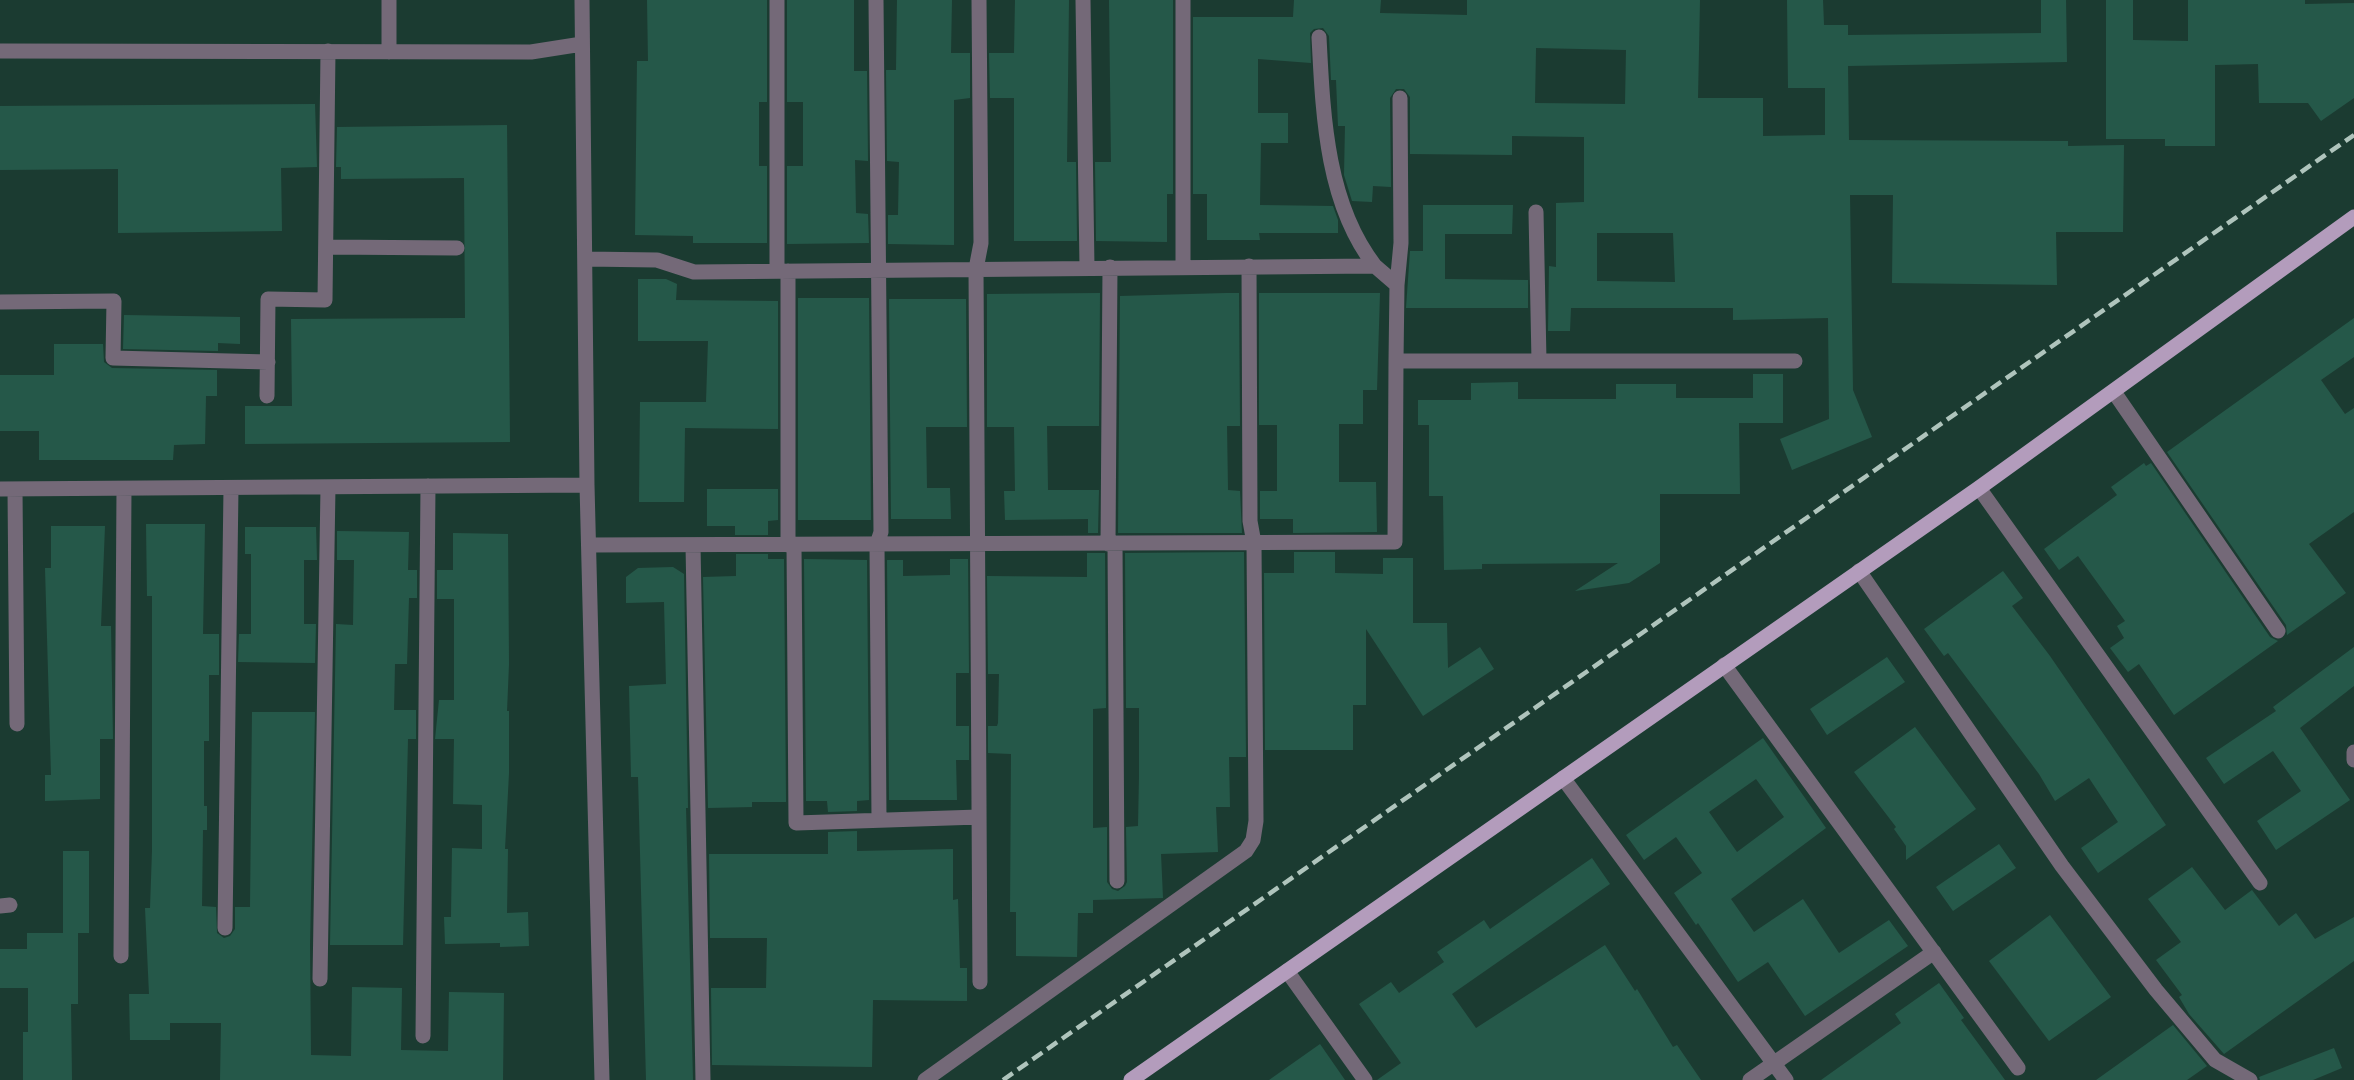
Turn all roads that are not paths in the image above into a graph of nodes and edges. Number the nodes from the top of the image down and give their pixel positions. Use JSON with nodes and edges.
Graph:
{"nodes":[{"id":1,"x":389,"y":0,"type":"edge"},
{"id":2,"x":582,"y":0,"type":"edge"},
{"id":3,"x":777,"y":0,"type":"edge"},
{"id":4,"x":876,"y":0,"type":"edge"},
{"id":5,"x":979,"y":0,"type":"edge"},
{"id":6,"x":1083,"y":0,"type":"edge"},
{"id":7,"x":1183,"y":0,"type":"edge"},
{"id":8,"x":1319,"y":37,"type":"dead end"},
{"id":9,"x":582,"y":44,"type":"junction"},
{"id":10,"x":0,"y":51,"type":"edge"},
{"id":11,"x":328,"y":51,"type":"junction"},
{"id":12,"x":389,"y":52,"type":"junction"},
{"id":13,"x":1400,"y":98,"type":"dead end"},
{"id":14,"x":1536,"y":212,"type":"dead end"},
{"id":15,"x":2354,"y":217,"type":"edge"},
{"id":16,"x":326,"y":247,"type":"junction"},
{"id":17,"x":457,"y":248,"type":"dead end"},
{"id":18,"x":585,"y":260,"type":"junction"},
{"id":19,"x":1183,"y":266,"type":"junction"},
{"id":20,"x":1249,"y":266,"type":"junction"},
{"id":21,"x":1375,"y":266,"type":"junction"},
{"id":22,"x":1087,"y":267,"type":"junction"},
{"id":23,"x":1110,"y":267,"type":"junction"},
{"id":24,"x":976,"y":269,"type":"junction"},
{"id":25,"x":878,"y":270,"type":"junction"},
{"id":26,"x":782,"y":271,"type":"junction"},
{"id":27,"x":1397,"y":285,"type":"junction"},
{"id":28,"x":0,"y":302,"type":"edge"},
{"id":29,"x":1396,"y":361,"type":"junction"},
{"id":30,"x":1539,"y":361,"type":"junction"},
{"id":31,"x":1795,"y":361,"type":"dead end"},
{"id":32,"x":268,"y":362,"type":"junction"},
{"id":33,"x":2114,"y":392,"type":"junction"},
{"id":34,"x":267,"y":396,"type":"dead end"},
{"id":35,"x":587,"y":485,"type":"junction"},
{"id":36,"x":428,"y":486,"type":"junction"},
{"id":37,"x":328,"y":487,"type":"junction"},
{"id":38,"x":231,"y":488,"type":"junction"},
{"id":39,"x":1979,"y":488,"type":"junction"},
{"id":40,"x":7,"y":489,"type":"edge"},
{"id":41,"x":124,"y":489,"type":"junction"},
{"id":42,"x":1254,"y":543,"type":"junction"},
{"id":43,"x":877,"y":544,"type":"junction"},
{"id":44,"x":978,"y":544,"type":"junction"},
{"id":45,"x":1112,"y":544,"type":"junction"},
{"id":46,"x":590,"y":545,"type":"junction"},
{"id":47,"x":693,"y":545,"type":"junction"},
{"id":48,"x":791,"y":545,"type":"junction"},
{"id":49,"x":1859,"y":571,"type":"junction"},
{"id":50,"x":2278,"y":631,"type":"dead end"},
{"id":51,"x":1724,"y":666,"type":"junction"},
{"id":52,"x":17,"y":724,"type":"dead end"},
{"id":53,"x":2354,"y":753,"type":"edge"},
{"id":54,"x":2354,"y":760,"type":"edge"},
{"id":55,"x":1563,"y":778,"type":"junction"},
{"id":56,"x":979,"y":817,"type":"junction"},
{"id":57,"x":879,"y":820,"type":"junction"},
{"id":58,"x":1117,"y":880,"type":"dead end"},
{"id":59,"x":2260,"y":883,"type":"dead end"},
{"id":60,"x":225,"y":928,"type":"dead end"},
{"id":61,"x":1934,"y":952,"type":"junction"},
{"id":62,"x":121,"y":956,"type":"dead end"},
{"id":63,"x":1287,"y":971,"type":"junction"},
{"id":64,"x":320,"y":979,"type":"dead end"},
{"id":65,"x":980,"y":982,"type":"dead end"},
{"id":66,"x":423,"y":1036,"type":"dead end"},
{"id":67,"x":1774,"y":1063,"type":"junction"},
{"id":68,"x":2018,"y":1068,"type":"dead end"},
{"id":69,"x":602,"y":1080,"type":"edge"},
{"id":70,"x":703,"y":1080,"type":"edge"},
{"id":71,"x":925,"y":1080,"type":"edge"},
{"id":72,"x":1131,"y":1080,"type":"edge"},
{"id":73,"x":1365,"y":1080,"type":"edge"},
{"id":74,"x":1750,"y":1080,"type":"edge"},
{"id":75,"x":1786,"y":1080,"type":"edge"},
{"id":76,"x":2250,"y":1080,"type":"edge"}],
"edges":[{"from":1,"to":12,"type":"street"},
{"from":2,"to":9,"type":"street"},
{"from":3,"to":26,"type":"street"},
{"from":4,"to":25,"type":"street"},
{"from":5,"to":24,"type":"street"},
{"from":6,"to":22,"type":"street"},
{"from":7,"to":19,"type":"street"},
{"from":8,"to":21,"type":"street"},
{"from":9,"to":12,"type":"street"},
{"from":9,"to":18,"type":"street"},
{"from":10,"to":11,"type":"street"},
{"from":11,"to":12,"type":"street"},
{"from":11,"to":16,"type":"street"},
{"from":13,"to":27,"type":"street"},
{"from":14,"to":30,"type":"street"},
{"from":15,"to":33,"type":"main road"},
{"from":16,"to":17,"type":"street"},
{"from":16,"to":32,"type":"street"},
{"from":18,"to":26,"type":"street"},
{"from":18,"to":35,"type":"street"},
{"from":19,"to":20,"type":"street"},
{"from":19,"to":23,"type":"street"},
{"from":20,"to":21,"type":"street"},
{"from":20,"to":42,"type":"street"},
{"from":21,"to":27,"type":"street"},
{"from":22,"to":23,"type":"street"},
{"from":22,"to":24,"type":"street"},
{"from":23,"to":45,"type":"street"},
{"from":24,"to":25,"type":"street"},
{"from":24,"to":44,"type":"street"},
{"from":25,"to":26,"type":"street"},
{"from":25,"to":43,"type":"street"},
{"from":26,"to":48,"type":"street"},
{"from":27,"to":29,"type":"street"},
{"from":28,"to":32,"type":"street"},
{"from":29,"to":30,"type":"street"},
{"from":29,"to":42,"type":"street"},
{"from":30,"to":31,"type":"street"},
{"from":32,"to":34,"type":"street"},
{"from":33,"to":39,"type":"main road"},
{"from":33,"to":50,"type":"street"},
{"from":35,"to":36,"type":"street"},
{"from":35,"to":46,"type":"street"},
{"from":36,"to":37,"type":"street"},
{"from":36,"to":66,"type":"street"},
{"from":37,"to":38,"type":"street"},
{"from":37,"to":64,"type":"street"},
{"from":38,"to":41,"type":"street"},
{"from":38,"to":60,"type":"street"},
{"from":39,"to":49,"type":"main road"},
{"from":39,"to":59,"type":"street"},
{"from":40,"to":41,"type":"street"},
{"from":40,"to":52,"type":"street"},
{"from":41,"to":62,"type":"street"},
{"from":42,"to":45,"type":"street"},
{"from":42,"to":71,"type":"street"},
{"from":43,"to":44,"type":"street"},
{"from":43,"to":48,"type":"street"},
{"from":43,"to":57,"type":"street"},
{"from":44,"to":45,"type":"street"},
{"from":44,"to":56,"type":"street"},
{"from":45,"to":58,"type":"street"},
{"from":46,"to":47,"type":"street"},
{"from":46,"to":69,"type":"street"},
{"from":47,"to":48,"type":"street"},
{"from":47,"to":70,"type":"street"},
{"from":48,"to":57,"type":"street"},
{"from":49,"to":51,"type":"main road"},
{"from":49,"to":76,"type":"street"},
{"from":51,"to":55,"type":"main road"},
{"from":51,"to":61,"type":"street"},
{"from":53,"to":54,"type":"street"},
{"from":55,"to":63,"type":"main road"},
{"from":55,"to":67,"type":"street"},
{"from":56,"to":57,"type":"street"},
{"from":56,"to":65,"type":"street"},
{"from":61,"to":67,"type":"street"},
{"from":61,"to":68,"type":"street"},
{"from":63,"to":72,"type":"main road"},
{"from":63,"to":73,"type":"street"},
{"from":67,"to":74,"type":"street"},
{"from":67,"to":75,"type":"street"}]}
